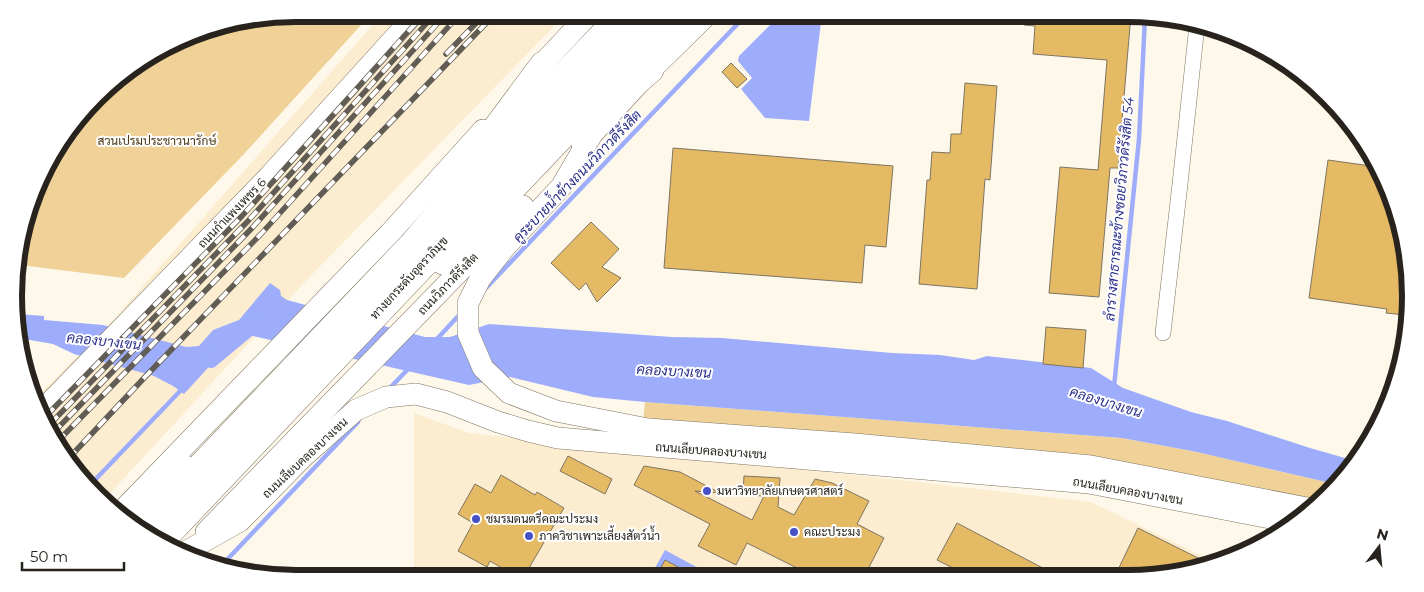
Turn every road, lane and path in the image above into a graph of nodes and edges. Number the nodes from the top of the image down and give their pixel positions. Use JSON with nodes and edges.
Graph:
{"nodes":[{"id":1,"x":407,"y":23,"type":"edge"},
{"id":2,"x":581,"y":23,"type":"edge"},
{"id":3,"x":600,"y":23,"type":"edge"},
{"id":4,"x":615,"y":23,"type":"edge"},
{"id":5,"x":646,"y":23,"type":"edge"},
{"id":6,"x":670,"y":23,"type":"edge"},
{"id":7,"x":699,"y":23,"type":"edge"},
{"id":8,"x":1196,"y":31,"type":"edge"},
{"id":9,"x":543,"y":64,"type":"junction"},
{"id":10,"x":651,"y":70,"type":"junction"},
{"id":11,"x":591,"y":136,"type":"junction"},
{"id":12,"x":468,"y":164,"type":"junction"},
{"id":13,"x":527,"y":174,"type":"junction"},
{"id":14,"x":331,"y":306,"type":"junction"},
{"id":15,"x":398,"y":321,"type":"junction"},
{"id":16,"x":1162,"y":333,"type":"dead end"},
{"id":17,"x":275,"y":363,"type":"junction"},
{"id":18,"x":45,"y":406,"type":"edge"},
{"id":19,"x":1301,"y":508,"type":"edge"},
{"id":20,"x":124,"y":509,"type":"edge"},
{"id":21,"x":134,"y":516,"type":"edge"},
{"id":22,"x":1284,"y":520,"type":"edge"},
{"id":23,"x":146,"y":525,"type":"edge"},
{"id":24,"x":165,"y":536,"type":"edge"},
{"id":25,"x":186,"y":546,"type":"edge"},
{"id":26,"x":188,"y":547,"type":"edge"}],
"edges":[{"from":1,"to":18,"type":"street","name":"ถนนกำแพงเพชร 6"},
{"from":2,"to":9,"type":"main road"},
{"from":3,"to":12,"type":"highway"},
{"from":4,"to":23,"type":"highway","name":"ทางยกระดับอุตราภิมุข"},
{"from":5,"to":24,"type":"highway","name":"ทางยกระดับอุตราภิมุข"},
{"from":6,"to":13,"type":"highway","name":"ถนนวิภาวดีรังสิต"},
{"from":7,"to":10,"type":"main road","name":"ถนนวิภาวดีรังสิต"},
{"from":8,"to":16,"type":"street"},
{"from":9,"to":12,"type":"highway"},
{"from":9,"to":14,"type":"main road"},
{"from":10,"to":11,"type":"main road","name":"ถนนวิภาวดีรังสิต"},
{"from":10,"to":13,"type":"highway"},
{"from":11,"to":15,"type":"main road","name":"ถนนวิภาวดีรังสิต"},
{"from":11,"to":19,"type":"main road","name":"ถนนเลียบคลองบางเขน"},
{"from":12,"to":14,"type":"highway"},
{"from":13,"to":15,"type":"highway","name":"ถนนวิภาวดีรังสิต"},
{"from":14,"to":17,"type":"highway"},
{"from":15,"to":25,"type":"highway","name":"ถนนวิภาวดีรังสิต"},
{"from":17,"to":20,"type":"main road"},
{"from":17,"to":21,"type":"highway"},
{"from":22,"to":26,"type":"main road","name":"ถนนเลียบคลองบางเขน"}]}
